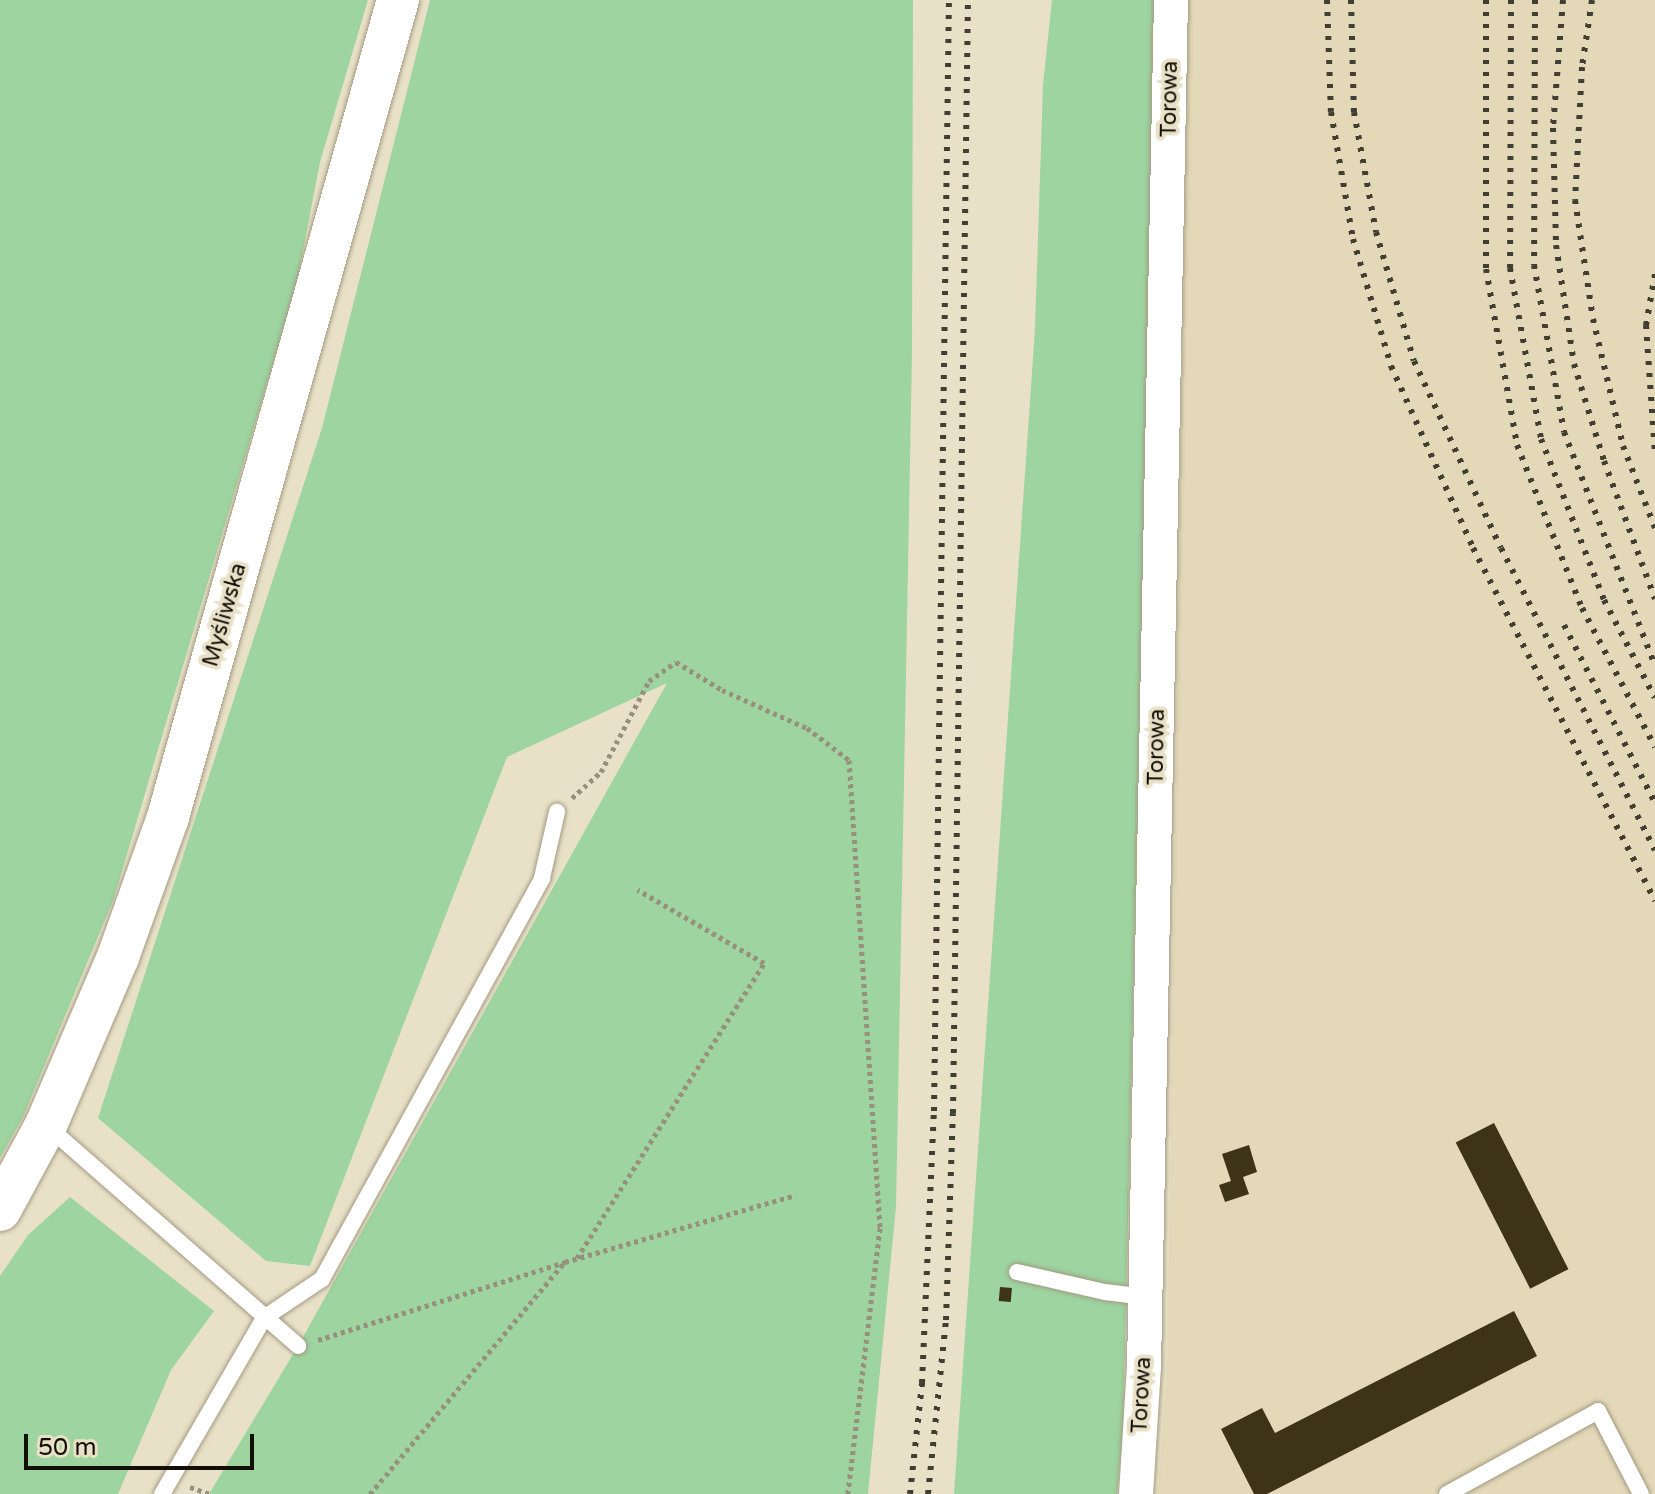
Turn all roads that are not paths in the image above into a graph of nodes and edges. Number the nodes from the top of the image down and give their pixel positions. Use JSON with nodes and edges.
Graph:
{"nodes":[{"id":1,"x":398,"y":0,"type":"edge"},
{"id":2,"x":1171,"y":0,"type":"edge"},
{"id":3,"x":557,"y":812,"type":"road end"},
{"id":4,"x":46,"y":1125,"type":"junction"},
{"id":5,"x":0,"y":1210,"type":"edge"},
{"id":6,"x":1017,"y":1272,"type":"dead end"},
{"id":7,"x":1146,"y":1297,"type":"junction"},
{"id":8,"x":264,"y":1318,"type":"junction"},
{"id":9,"x":298,"y":1346,"type":"road end"},
{"id":10,"x":162,"y":1494,"type":"edge"},
{"id":11,"x":1136,"y":1494,"type":"edge"},
{"id":12,"x":1447,"y":1494,"type":"edge"},
{"id":13,"x":1641,"y":1494,"type":"edge"}],
"edges":[{"from":1,"to":4,"type":"street","name":"Myśliwska"},
{"from":2,"to":7,"type":"street","name":"Torowa"},
{"from":3,"to":8,"type":"lane"},
{"from":4,"to":5,"type":"street","name":"Myśliwska"},
{"from":4,"to":8,"type":"lane"},
{"from":6,"to":7,"type":"lane"},
{"from":7,"to":11,"type":"street","name":"Torowa"},
{"from":8,"to":9,"type":"lane"},
{"from":8,"to":10,"type":"lane"},
{"from":12,"to":13,"type":"lane"}]}
